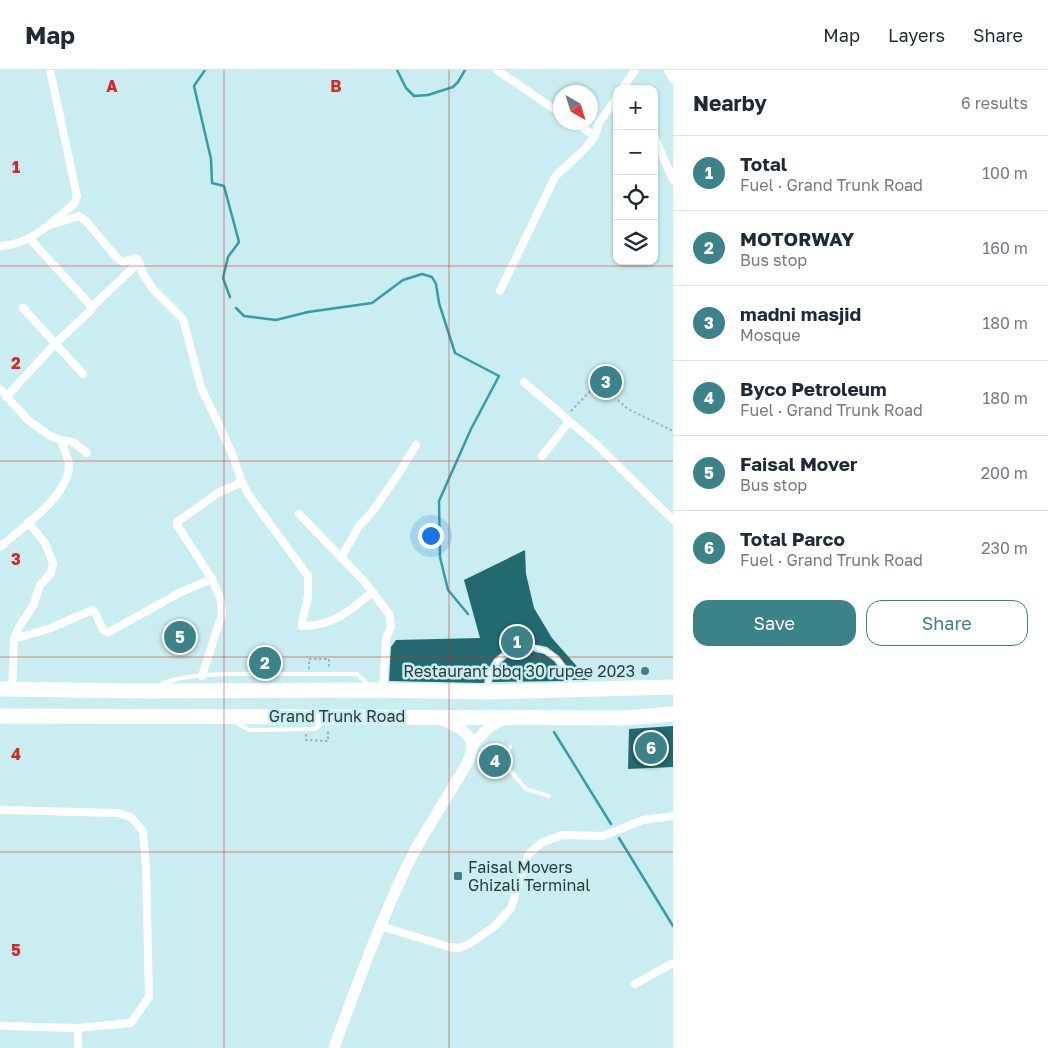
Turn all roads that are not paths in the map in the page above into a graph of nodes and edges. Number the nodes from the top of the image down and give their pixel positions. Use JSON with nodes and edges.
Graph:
{"nodes":[{"id":1,"x":50,"y":70,"type":"edge"},
{"id":2,"x":497,"y":70,"type":"edge"},
{"id":3,"x":635,"y":70,"type":"edge"},
{"id":4,"x":668,"y":70,"type":"edge"},
{"id":5,"x":673,"y":79,"type":"edge"},
{"id":6,"x":625,"y":85,"type":"edge"},
{"id":7,"x":613,"y":103,"type":"edge"},
{"id":8,"x":553,"y":108,"type":"edge"},
{"id":9,"x":586,"y":130,"type":"edge"},
{"id":10,"x":595,"y":136,"type":"junction"},
{"id":11,"x":658,"y":145,"type":"edge"},
{"id":12,"x":673,"y":180,"type":"edge"},
{"id":13,"x":47,"y":226,"type":"junction"},
{"id":14,"x":30,"y":239,"type":"junction"},
{"id":15,"x":0,"y":246,"type":"edge"},
{"id":16,"x":139,"y":262,"type":"junction"},
{"id":17,"x":500,"y":291,"type":"dead end"},
{"id":18,"x":92,"y":307,"type":"junction"},
{"id":19,"x":23,"y":308,"type":"dead end"},
{"id":20,"x":56,"y":343,"type":"junction"},
{"id":21,"x":83,"y":374,"type":"dead end"},
{"id":22,"x":524,"y":382,"type":"dead end"},
{"id":23,"x":0,"y":389,"type":"edge"},
{"id":24,"x":6,"y":397,"type":"junction"},
{"id":25,"x":567,"y":420,"type":"junction"},
{"id":26,"x":61,"y":440,"type":"junction"},
{"id":27,"x":416,"y":445,"type":"dead end"},
{"id":28,"x":87,"y":453,"type":"dead end"},
{"id":29,"x":542,"y":456,"type":"dead end"},
{"id":30,"x":242,"y":482,"type":"junction"},
{"id":31,"x":299,"y":514,"type":"dead end"},
{"id":32,"x":673,"y":520,"type":"edge"},
{"id":33,"x":28,"y":522,"type":"junction"},
{"id":34,"x":0,"y":547,"type":"edge"},
{"id":35,"x":341,"y":558,"type":"junction"},
{"id":36,"x":212,"y":579,"type":"junction"},
{"id":37,"x":372,"y":592,"type":"junction"},
{"id":38,"x":14,"y":638,"type":"junction"},
{"id":39,"x":202,"y":676,"type":"junction"},
{"id":40,"x":673,"y":687,"type":"edge"},
{"id":41,"x":6,"y":689,"type":"edge"},
{"id":42,"x":76,"y":690,"type":"junction"},
{"id":43,"x":378,"y":690,"type":"junction"},
{"id":44,"x":570,"y":690,"type":"junction"},
{"id":45,"x":146,"y":691,"type":"junction"},
{"id":46,"x":487,"y":692,"type":"junction"},
{"id":47,"x":673,"y":714,"type":"edge"},
{"id":48,"x":0,"y":716,"type":"edge"},
{"id":49,"x":142,"y":716,"type":"junction"},
{"id":50,"x":432,"y":716,"type":"junction"},
{"id":51,"x":513,"y":717,"type":"junction"},
{"id":52,"x":472,"y":747,"type":"junction"},
{"id":53,"x":510,"y":747,"type":"dead end"},
{"id":54,"x":549,"y":796,"type":"dead end"},
{"id":55,"x":0,"y":810,"type":"edge"},
{"id":56,"x":673,"y":816,"type":"edge"},
{"id":57,"x":380,"y":926,"type":"junction"},
{"id":58,"x":673,"y":963,"type":"edge"},
{"id":59,"x":635,"y":984,"type":"dead end"},
{"id":60,"x":0,"y":1026,"type":"edge"},
{"id":61,"x":78,"y":1028,"type":"junction"},
{"id":62,"x":78,"y":1048,"type":"edge"},
{"id":63,"x":334,"y":1048,"type":"edge"}],
"edges":[{"from":1,"to":13,"type":"street"},
{"from":2,"to":8,"type":"street"},
{"from":3,"to":6,"type":"street"},
{"from":4,"to":5,"type":"street"},
{"from":7,"to":10,"type":"street"},
{"from":9,"to":10,"type":"street"},
{"from":10,"to":17,"type":"street"},
{"from":11,"to":12,"type":"street"},
{"from":13,"to":14,"type":"street"},
{"from":13,"to":16,"type":"street"},
{"from":14,"to":15,"type":"street"},
{"from":14,"to":18,"type":"street"},
{"from":16,"to":18,"type":"street"},
{"from":16,"to":30,"type":"street"},
{"from":18,"to":20,"type":"street"},
{"from":19,"to":20,"type":"street"},
{"from":20,"to":21,"type":"street"},
{"from":20,"to":24,"type":"street"},
{"from":22,"to":25,"type":"street"},
{"from":23,"to":24,"type":"street"},
{"from":24,"to":26,"type":"street"},
{"from":25,"to":29,"type":"street"},
{"from":25,"to":32,"type":"street"},
{"from":26,"to":28,"type":"street"},
{"from":26,"to":33,"type":"street"},
{"from":27,"to":35,"type":"street"},
{"from":30,"to":36,"type":"street"},
{"from":30,"to":37,"type":"street"},
{"from":31,"to":35,"type":"street"},
{"from":33,"to":34,"type":"street"},
{"from":33,"to":38,"type":"street"},
{"from":35,"to":37,"type":"street"},
{"from":36,"to":38,"type":"street"},
{"from":36,"to":39,"type":"street"},
{"from":37,"to":43,"type":"street"},
{"from":38,"to":41,"type":"street"},
{"from":39,"to":43,"type":"lane"},
{"from":39,"to":45,"type":"lane"},
{"from":40,"to":44,"type":"highway","name":"Grand Trunk Road"},
{"from":41,"to":42,"type":"highway","name":"Grand Trunk Road"},
{"from":42,"to":45,"type":"highway","name":"Grand Trunk Road"},
{"from":42,"to":49,"type":"highway"},
{"from":43,"to":45,"type":"highway","name":"Grand Trunk Road"},
{"from":43,"to":46,"type":"highway","name":"Grand Trunk Road"},
{"from":44,"to":46,"type":"highway","name":"Grand Trunk Road"},
{"from":44,"to":46,"type":"lane"},
{"from":47,"to":51,"type":"highway","name":"Grand Trunk Road"},
{"from":48,"to":49,"type":"highway","name":"Grand Trunk Road"},
{"from":49,"to":50,"type":"highway","name":"Grand Trunk Road"},
{"from":50,"to":51,"type":"highway","name":"Grand Trunk Road"},
{"from":50,"to":52,"type":"street"},
{"from":51,"to":52,"type":"street"},
{"from":52,"to":57,"type":"street"},
{"from":53,"to":54,"type":"lane"},
{"from":55,"to":61,"type":"street"},
{"from":56,"to":57,"type":"street"},
{"from":57,"to":63,"type":"street"},
{"from":58,"to":59,"type":"street"},
{"from":60,"to":61,"type":"street"},
{"from":61,"to":62,"type":"street"}]}
